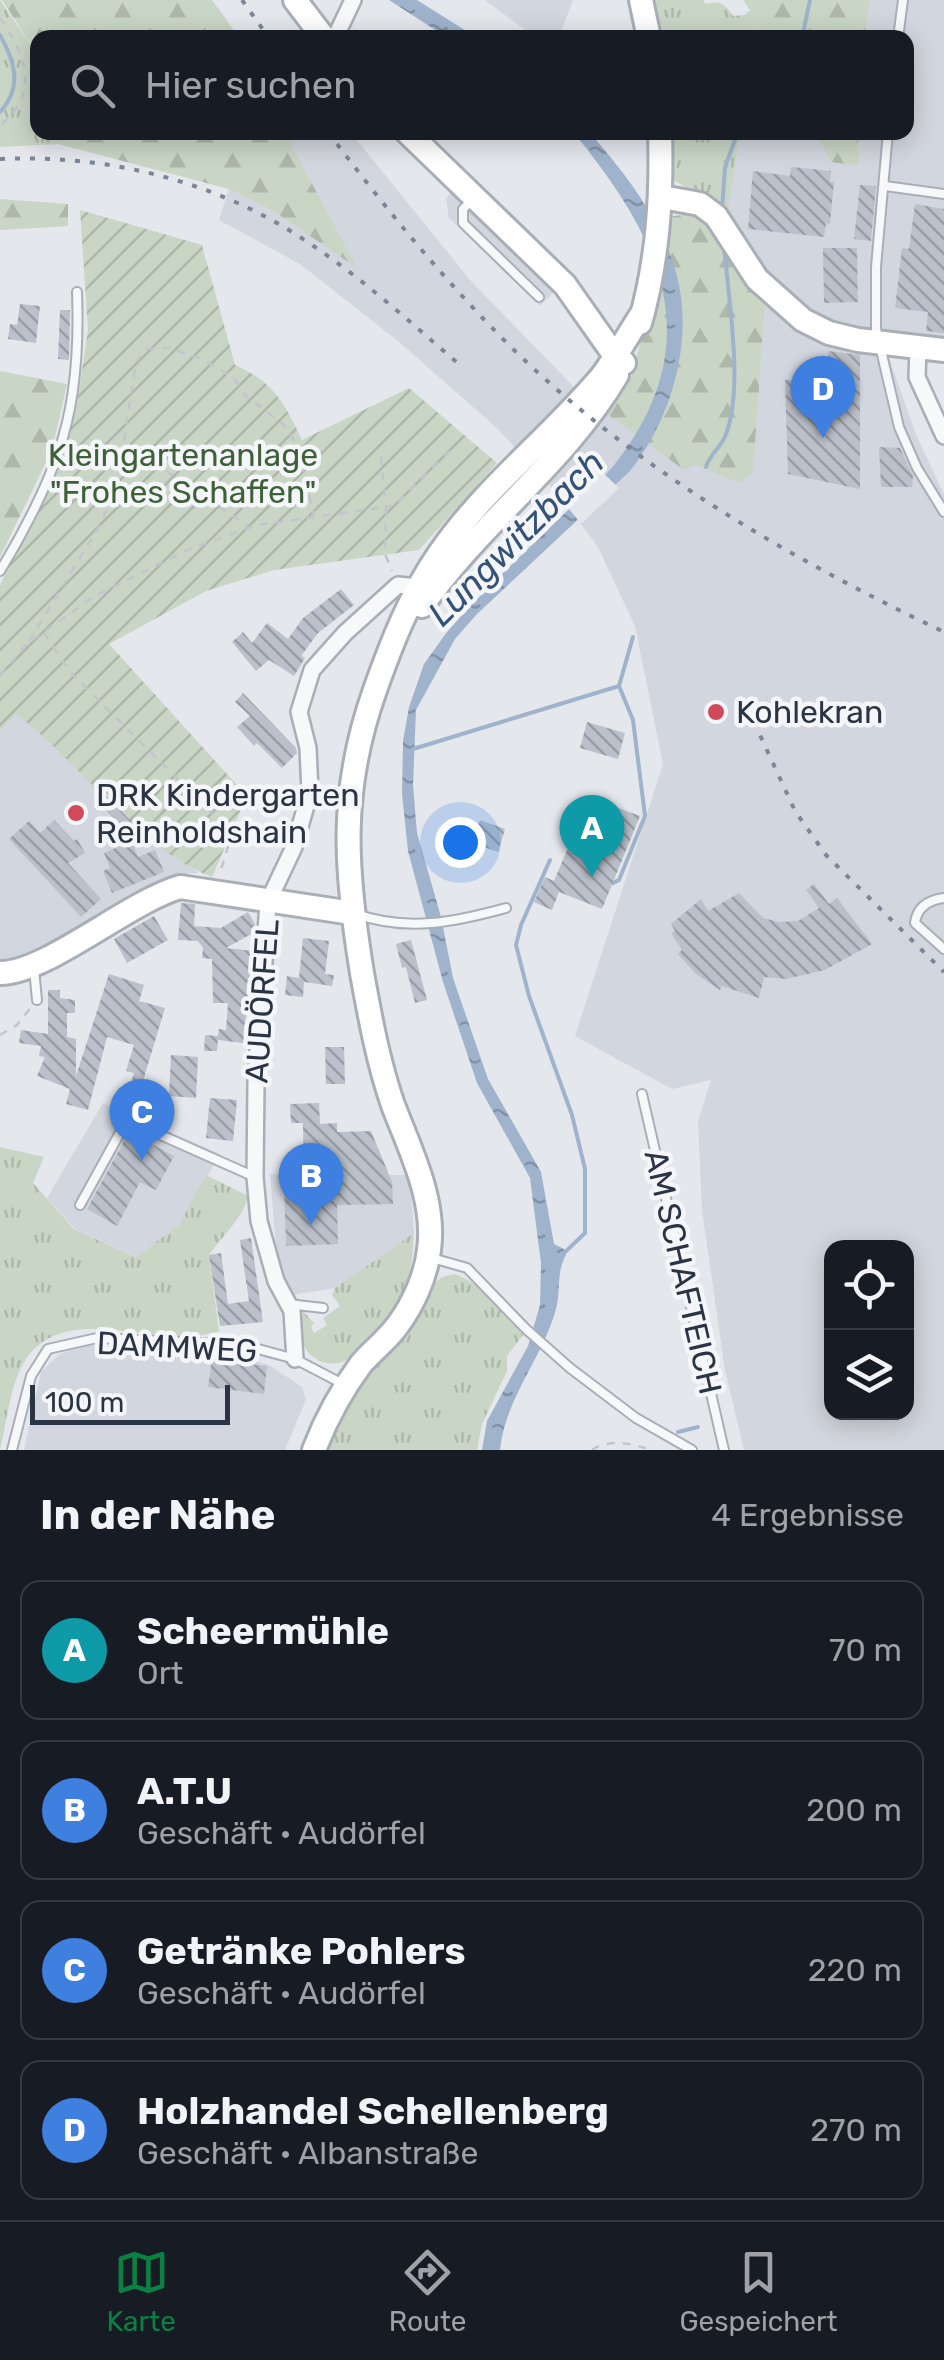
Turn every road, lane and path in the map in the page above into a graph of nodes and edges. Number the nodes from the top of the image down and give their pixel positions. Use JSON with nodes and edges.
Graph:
{"nodes":[{"id":1,"x":295,"y":0,"type":"edge"},
{"id":2,"x":352,"y":0,"type":"edge"},
{"id":3,"x":641,"y":0,"type":"edge"},
{"id":4,"x":904,"y":1,"type":"edge"},
{"id":5,"x":0,"y":18,"type":"edge"},
{"id":6,"x":318,"y":30,"type":"edge"},
{"id":7,"x":339,"y":30,"type":"edge"},
{"id":8,"x":647,"y":30,"type":"edge"},
{"id":9,"x":899,"y":30,"type":"edge"},
{"id":10,"x":0,"y":126,"type":"edge"},
{"id":11,"x":414,"y":140,"type":"edge"},
{"id":12,"x":660,"y":140,"type":"edge"},
{"id":13,"x":888,"y":140,"type":"edge"},
{"id":14,"x":885,"y":186,"type":"junction"},
{"id":15,"x":944,"y":194,"type":"edge"},
{"id":16,"x":474,"y":197,"type":"junction"},
{"id":17,"x":661,"y":206,"type":"junction"},
{"id":18,"x":77,"y":292,"type":"dead end"},
{"id":19,"x":539,"y":297,"type":"dead end"},
{"id":20,"x":879,"y":344,"type":"junction"},
{"id":21,"x":918,"y":348,"type":"junction"},
{"id":22,"x":944,"y":350,"type":"edge"},
{"id":23,"x":620,"y":359,"type":"junction"},
{"id":24,"x":944,"y":436,"type":"edge"},
{"id":25,"x":125,"y":443,"type":"junction"},
{"id":26,"x":454,"y":448,"type":"dead end"},
{"id":27,"x":381,"y":457,"type":"dead end"},
{"id":28,"x":386,"y":508,"type":"junction"},
{"id":29,"x":944,"y":512,"type":"edge"},
{"id":30,"x":314,"y":516,"type":"junction"},
{"id":31,"x":250,"y":528,"type":"junction"},
{"id":32,"x":0,"y":571,"type":"edge"},
{"id":33,"x":408,"y":586,"type":"junction"},
{"id":34,"x":43,"y":632,"type":"junction"},
{"id":35,"x":28,"y":643,"type":"junction"},
{"id":36,"x":385,"y":664,"type":"junction"},
{"id":37,"x":0,"y":675,"type":"edge"},
{"id":38,"x":214,"y":892,"type":"junction"},
{"id":39,"x":944,"y":898,"type":"edge"},
{"id":40,"x":268,"y":902,"type":"junction"},
{"id":41,"x":506,"y":908,"type":"dead end"},
{"id":42,"x":352,"y":912,"type":"junction"},
{"id":43,"x":944,"y":950,"type":"edge"},
{"id":44,"x":33,"y":963,"type":"junction"},
{"id":45,"x":0,"y":972,"type":"edge"},
{"id":46,"x":37,"y":1000,"type":"joint"},
{"id":47,"x":0,"y":1035,"type":"edge"},
{"id":48,"x":642,"y":1094,"type":"dead end"},
{"id":49,"x":256,"y":1177,"type":"junction"},
{"id":50,"x":80,"y":1205,"type":"dead end"},
{"id":51,"x":427,"y":1258,"type":"junction"},
{"id":52,"x":288,"y":1304,"type":"junction"},
{"id":53,"x":323,"y":1308,"type":"dead end"},
{"id":54,"x":294,"y":1359,"type":"junction"},
{"id":55,"x":347,"y":1386,"type":"junction"},
{"id":56,"x":12,"y":1450,"type":"edge"},
{"id":57,"x":314,"y":1450,"type":"edge"},
{"id":58,"x":592,"y":1450,"type":"edge"},
{"id":59,"x":652,"y":1450,"type":"edge"},
{"id":60,"x":692,"y":1450,"type":"edge"},
{"id":61,"x":724,"y":1450,"type":"edge"}],
"edges":[{"from":1,"to":6,"type":"main road"},
{"from":2,"to":7,"type":"street"},
{"from":3,"to":8,"type":"main road"},
{"from":4,"to":9,"type":"lane"},
{"from":5,"to":10,"type":"path"},
{"from":11,"to":16,"type":"main road"},
{"from":12,"to":17,"type":"main road"},
{"from":13,"to":14,"type":"lane"},
{"from":14,"to":15,"type":"lane"},
{"from":14,"to":20,"type":"lane"},
{"from":16,"to":19,"type":"lane"},
{"from":16,"to":23,"type":"main road"},
{"from":17,"to":20,"type":"main road"},
{"from":17,"to":23,"type":"main road"},
{"from":18,"to":32,"type":"lane"},
{"from":20,"to":21,"type":"main road"},
{"from":20,"to":29,"type":"lane"},
{"from":21,"to":22,"type":"main road"},
{"from":21,"to":24,"type":"street"},
{"from":23,"to":33,"type":"main road"},
{"from":23,"to":36,"type":"main road"},
{"from":25,"to":30,"type":"path"},
{"from":25,"to":31,"type":"path"},
{"from":25,"to":35,"type":"path"},
{"from":26,"to":28,"type":"path"},
{"from":27,"to":28,"type":"path"},
{"from":28,"to":30,"type":"path"},
{"from":28,"to":33,"type":"path"},
{"from":30,"to":31,"type":"path"},
{"from":31,"to":34,"type":"path"},
{"from":33,"to":36,"type":"main road"},
{"from":33,"to":40,"type":"street","name":"AUDÖRFEL"},
{"from":34,"to":35,"type":"path"},
{"from":34,"to":38,"type":"path"},
{"from":35,"to":37,"type":"path"},
{"from":36,"to":42,"type":"main road"},
{"from":38,"to":40,"type":"main road"},
{"from":38,"to":44,"type":"main road"},
{"from":39,"to":43,"type":"lane"},
{"from":40,"to":42,"type":"main road"},
{"from":40,"to":49,"type":"street","name":"AUDÖRFEL"},
{"from":41,"to":42,"type":"lane"},
{"from":42,"to":51,"type":"main road"},
{"from":44,"to":45,"type":"main road"},
{"from":44,"to":46,"type":"lane"},
{"from":46,"to":47,"type":"path"},
{"from":48,"to":61,"type":"lane","name":"AM SCHAFTEICH"},
{"from":49,"to":50,"type":"lane"},
{"from":49,"to":52,"type":"street","name":"AUDÖRFEL"},
{"from":51,"to":55,"type":"main road"},
{"from":51,"to":60,"type":"lane"},
{"from":52,"to":53,"type":"lane"},
{"from":52,"to":54,"type":"street","name":"AUDÖRFEL"},
{"from":54,"to":55,"type":"lane"},
{"from":54,"to":56,"type":"lane","name":"DAMMWEG"},
{"from":55,"to":57,"type":"main road"},
{"from":58,"to":59,"type":"path"}]}
